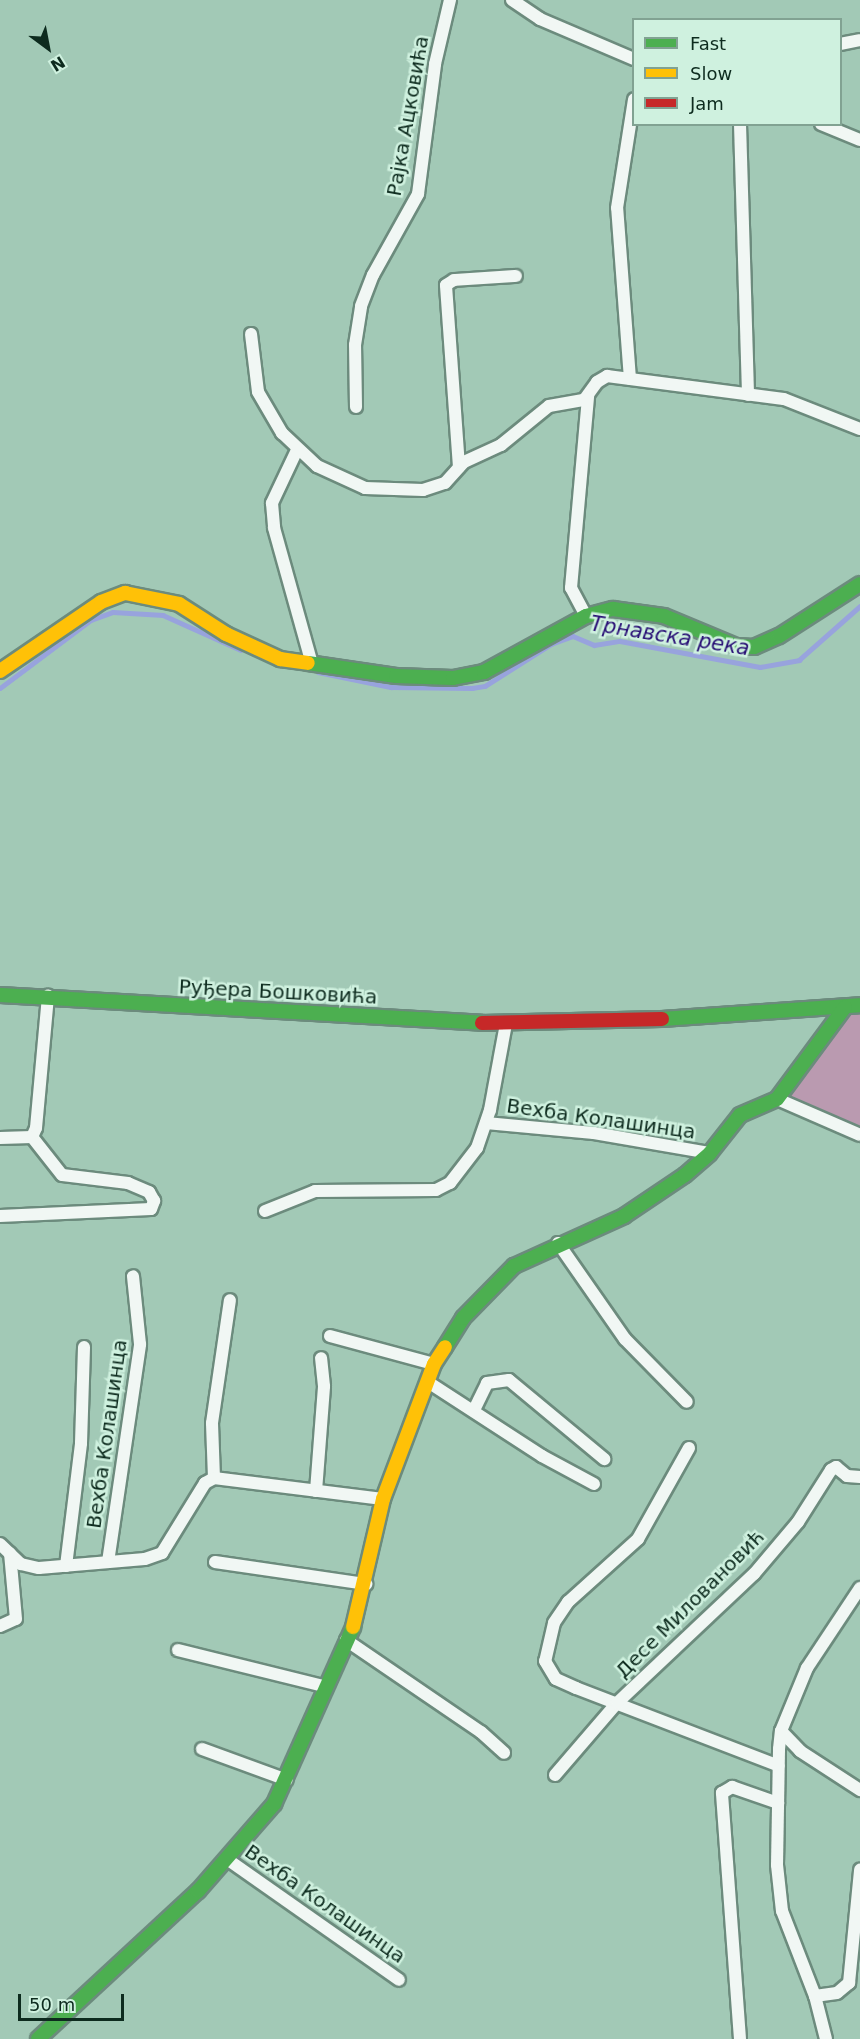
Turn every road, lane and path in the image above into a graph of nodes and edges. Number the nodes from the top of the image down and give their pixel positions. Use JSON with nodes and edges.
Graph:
{"nodes":[{"id":1,"x":450,"y":0,"type":"edge"},
{"id":2,"x":512,"y":0,"type":"edge"},
{"id":3,"x":860,"y":40,"type":"edge"},
{"id":4,"x":842,"y":44,"type":"edge"},
{"id":5,"x":632,"y":59,"type":"edge"},
{"id":6,"x":632,"y":106,"type":"edge"},
{"id":7,"x":740,"y":126,"type":"edge"},
{"id":8,"x":826,"y":126,"type":"edge"},
{"id":9,"x":860,"y":140,"type":"edge"},
{"id":10,"x":516,"y":276,"type":"dead end"},
{"id":11,"x":251,"y":334,"type":"dead end"},
{"id":12,"x":630,"y":379,"type":"junction"},
{"id":13,"x":748,"y":395,"type":"junction"},
{"id":14,"x":588,"y":396,"type":"junction"},
{"id":15,"x":356,"y":407,"type":"dead end"},
{"id":16,"x":860,"y":429,"type":"edge"},
{"id":17,"x":297,"y":450,"type":"junction"},
{"id":18,"x":459,"y":466,"type":"junction"},
{"id":19,"x":860,"y":584,"type":"edge"},
{"id":20,"x":586,"y":616,"type":"junction"},
{"id":21,"x":312,"y":664,"type":"junction"},
{"id":22,"x":0,"y":671,"type":"edge"},
{"id":23,"x":0,"y":995,"type":"edge"},
{"id":24,"x":48,"y":996,"type":"junction"},
{"id":25,"x":860,"y":1005,"type":"edge"},
{"id":26,"x":845,"y":1007,"type":"junction"},
{"id":27,"x":506,"y":1024,"type":"junction"},
{"id":28,"x":777,"y":1099,"type":"junction"},
{"id":29,"x":486,"y":1123,"type":"junction"},
{"id":30,"x":860,"y":1135,"type":"edge"},
{"id":31,"x":32,"y":1137,"type":"junction"},
{"id":32,"x":0,"y":1138,"type":"edge"},
{"id":33,"x":710,"y":1153,"type":"junction"},
{"id":34,"x":265,"y":1211,"type":"dead end"},
{"id":35,"x":0,"y":1216,"type":"edge"},
{"id":36,"x":558,"y":1243,"type":"junction"},
{"id":37,"x":133,"y":1276,"type":"dead end"},
{"id":38,"x":230,"y":1300,"type":"dead end"},
{"id":39,"x":330,"y":1336,"type":"dead end"},
{"id":40,"x":84,"y":1347,"type":"dead end"},
{"id":41,"x":321,"y":1358,"type":"dead end"},
{"id":42,"x":434,"y":1364,"type":"junction"},
{"id":43,"x":428,"y":1382,"type":"junction"},
{"id":44,"x":687,"y":1402,"type":"dead end"},
{"id":45,"x":474,"y":1410,"type":"junction"},
{"id":46,"x":689,"y":1448,"type":"dead end"},
{"id":47,"x":604,"y":1459,"type":"dead end"},
{"id":48,"x":860,"y":1477,"type":"edge"},
{"id":49,"x":214,"y":1478,"type":"junction"},
{"id":50,"x":594,"y":1484,"type":"dead end"},
{"id":51,"x":316,"y":1491,"type":"junction"},
{"id":52,"x":383,"y":1499,"type":"junction"},
{"id":53,"x":0,"y":1544,"type":"edge"},
{"id":54,"x":10,"y":1553,"type":"junction"},
{"id":55,"x":108,"y":1562,"type":"junction"},
{"id":56,"x":215,"y":1562,"type":"dead end"},
{"id":57,"x":66,"y":1566,"type":"junction"},
{"id":58,"x":366,"y":1584,"type":"junction"},
{"id":59,"x":858,"y":1597,"type":"edge"},
{"id":60,"x":0,"y":1626,"type":"edge"},
{"id":61,"x":346,"y":1640,"type":"junction"},
{"id":62,"x":178,"y":1650,"type":"dead end"},
{"id":63,"x":324,"y":1686,"type":"junction"},
{"id":64,"x":617,"y":1703,"type":"junction"},
{"id":65,"x":781,"y":1731,"type":"junction"},
{"id":66,"x":202,"y":1749,"type":"dead end"},
{"id":67,"x":504,"y":1753,"type":"dead end"},
{"id":68,"x":779,"y":1766,"type":"junction"},
{"id":69,"x":555,"y":1775,"type":"dead end"},
{"id":70,"x":287,"y":1780,"type":"junction"},
{"id":71,"x":860,"y":1790,"type":"edge"},
{"id":72,"x":778,"y":1803,"type":"junction"},
{"id":73,"x":227,"y":1858,"type":"junction"},
{"id":74,"x":860,"y":1870,"type":"edge"},
{"id":75,"x":399,"y":1980,"type":"dead end"},
{"id":76,"x":815,"y":1996,"type":"junction"},
{"id":77,"x":38,"y":2039,"type":"edge"},
{"id":78,"x":740,"y":2039,"type":"edge"},
{"id":79,"x":826,"y":2039,"type":"edge"}],
"edges":[{"from":1,"to":15,"type":"street","name":"Рајка Ацковића"},
{"from":2,"to":5,"type":"street"},
{"from":3,"to":4,"type":"street"},
{"from":6,"to":12,"type":"street"},
{"from":7,"to":13,"type":"street"},
{"from":8,"to":9,"type":"street"},
{"from":10,"to":18,"type":"street"},
{"from":11,"to":17,"type":"street"},
{"from":12,"to":13,"type":"street"},
{"from":12,"to":14,"type":"street"},
{"from":13,"to":16,"type":"street"},
{"from":14,"to":18,"type":"street"},
{"from":14,"to":20,"type":"street"},
{"from":17,"to":18,"type":"street"},
{"from":17,"to":21,"type":"street"},
{"from":19,"to":20,"type":"street"},
{"from":20,"to":21,"type":"street"},
{"from":21,"to":22,"type":"street"},
{"from":23,"to":24,"type":"street","name":"Руђера Бошковића"},
{"from":24,"to":27,"type":"street","name":"Руђера Бошковића"},
{"from":24,"to":31,"type":"street"},
{"from":25,"to":26,"type":"street","name":"Руђера Бошковића"},
{"from":26,"to":27,"type":"street","name":"Руђера Бошковића"},
{"from":26,"to":28,"type":"street"},
{"from":27,"to":29,"type":"street"},
{"from":28,"to":30,"type":"street"},
{"from":28,"to":33,"type":"street","name":"Вехба Колашинца"},
{"from":29,"to":33,"type":"street","name":"Вехба Колашинца"},
{"from":29,"to":34,"type":"street"},
{"from":31,"to":32,"type":"street"},
{"from":31,"to":35,"type":"street"},
{"from":33,"to":36,"type":"street","name":"Вехба Колашинца"},
{"from":36,"to":42,"type":"street","name":"Вехба Колашинца"},
{"from":36,"to":44,"type":"street"},
{"from":37,"to":55,"type":"street","name":"Вехба Колашинца"},
{"from":38,"to":49,"type":"street"},
{"from":39,"to":42,"type":"street"},
{"from":40,"to":57,"type":"street","name":"Вехба Колашинца"},
{"from":41,"to":51,"type":"street"},
{"from":42,"to":43,"type":"street","name":"Вехба Колашинца"},
{"from":43,"to":45,"type":"street"},
{"from":43,"to":52,"type":"street","name":"Вехба Колашинца"},
{"from":45,"to":47,"type":"street"},
{"from":45,"to":50,"type":"street"},
{"from":46,"to":64,"type":"street","name":"Десе Миловановић"},
{"from":48,"to":64,"type":"street","name":"Десе Миловановић"},
{"from":49,"to":51,"type":"street"},
{"from":49,"to":55,"type":"street"},
{"from":51,"to":52,"type":"street"},
{"from":52,"to":58,"type":"street","name":"Вехба Колашинца"},
{"from":53,"to":54,"type":"street"},
{"from":54,"to":57,"type":"street"},
{"from":54,"to":60,"type":"street"},
{"from":55,"to":57,"type":"street"},
{"from":56,"to":58,"type":"street"},
{"from":58,"to":61,"type":"street","name":"Вехба Колашинца"},
{"from":59,"to":65,"type":"street"},
{"from":61,"to":63,"type":"street","name":"Вехба Колашинца"},
{"from":61,"to":67,"type":"street"},
{"from":62,"to":63,"type":"street"},
{"from":63,"to":70,"type":"street","name":"Вехба Колашинца"},
{"from":64,"to":68,"type":"street","name":"Десе Миловановић"},
{"from":64,"to":69,"type":"street","name":"Десе Миловановић"},
{"from":65,"to":68,"type":"street"},
{"from":65,"to":71,"type":"street"},
{"from":66,"to":70,"type":"street"},
{"from":68,"to":72,"type":"street"},
{"from":70,"to":73,"type":"street","name":"Вехба Колашинца"},
{"from":72,"to":76,"type":"street"},
{"from":72,"to":78,"type":"street"},
{"from":73,"to":75,"type":"street","name":"Вехба Колашинца"},
{"from":73,"to":77,"type":"street","name":"Вехба Колашинца"},
{"from":74,"to":76,"type":"street"},
{"from":76,"to":79,"type":"street"}]}
